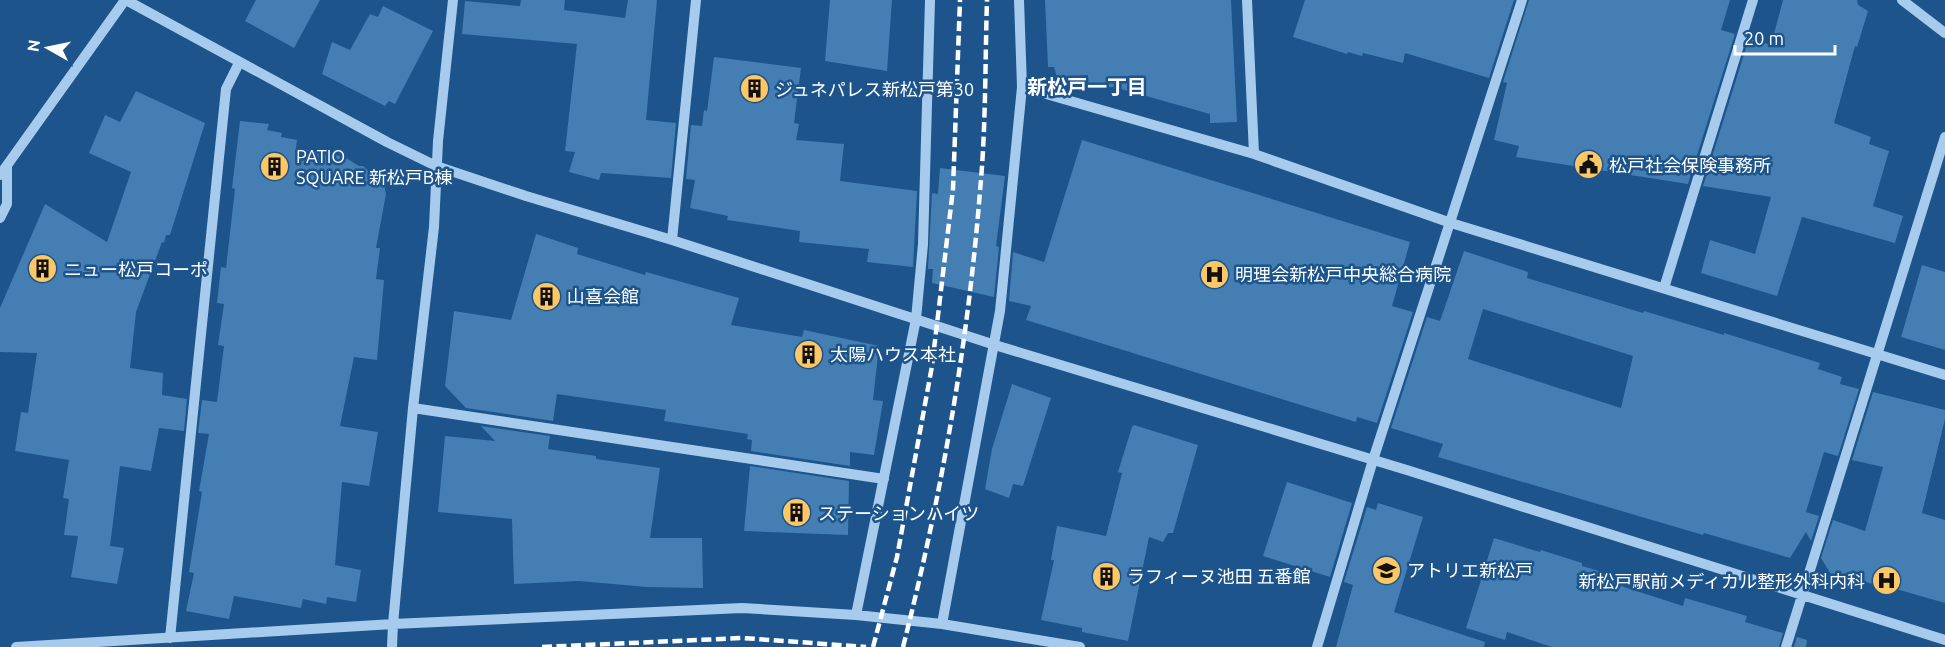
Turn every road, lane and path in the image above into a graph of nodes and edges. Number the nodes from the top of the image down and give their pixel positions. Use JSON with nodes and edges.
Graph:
{"nodes":[{"id":1,"x":126,"y":0,"type":"edge"},
{"id":2,"x":453,"y":0,"type":"edge"},
{"id":3,"x":696,"y":0,"type":"edge"},
{"id":4,"x":930,"y":0,"type":"edge"},
{"id":5,"x":1019,"y":0,"type":"edge"},
{"id":6,"x":1247,"y":0,"type":"edge"},
{"id":7,"x":1522,"y":0,"type":"edge"},
{"id":8,"x":1753,"y":0,"type":"edge"},
{"id":9,"x":1902,"y":0,"type":"edge"},
{"id":10,"x":1945,"y":33,"type":"edge"},
{"id":11,"x":239,"y":63,"type":"junction"},
{"id":12,"x":1022,"y":87,"type":"junction"},
{"id":13,"x":1945,"y":137,"type":"edge"},
{"id":14,"x":1254,"y":154,"type":"junction"},
{"id":15,"x":436,"y":166,"type":"junction"},
{"id":16,"x":2,"y":169,"type":"edge"},
{"id":17,"x":0,"y":218,"type":"edge"},
{"id":18,"x":1451,"y":223,"type":"junction"},
{"id":19,"x":672,"y":240,"type":"junction"},
{"id":20,"x":1664,"y":288,"type":"junction"},
{"id":21,"x":916,"y":319,"type":"junction"},
{"id":22,"x":995,"y":345,"type":"junction"},
{"id":23,"x":1878,"y":354,"type":"junction"},
{"id":24,"x":1945,"y":375,"type":"edge"},
{"id":25,"x":413,"y":408,"type":"junction"},
{"id":26,"x":1373,"y":460,"type":"junction"},
{"id":27,"x":884,"y":479,"type":"junction"},
{"id":28,"x":1802,"y":596,"type":"junction"},
{"id":29,"x":856,"y":615,"type":"junction"},
{"id":30,"x":393,"y":624,"type":"junction"},
{"id":31,"x":942,"y":624,"type":"junction"},
{"id":32,"x":170,"y":638,"type":"junction"},
{"id":33,"x":1945,"y":640,"type":"edge"},
{"id":34,"x":16,"y":647,"type":"edge"},
{"id":35,"x":392,"y":647,"type":"edge"},
{"id":36,"x":1080,"y":647,"type":"edge"},
{"id":37,"x":1317,"y":647,"type":"edge"},
{"id":38,"x":1786,"y":647,"type":"edge"}],
"edges":[{"from":1,"to":11,"type":"street"},
{"from":1,"to":16,"type":"street"},
{"from":2,"to":15,"type":"street"},
{"from":3,"to":19,"type":"street"},
{"from":4,"to":21,"type":"street"},
{"from":5,"to":12,"type":"street"},
{"from":6,"to":14,"type":"street"},
{"from":7,"to":18,"type":"street"},
{"from":8,"to":20,"type":"street"},
{"from":9,"to":10,"type":"street"},
{"from":11,"to":15,"type":"street"},
{"from":11,"to":32,"type":"street"},
{"from":12,"to":14,"type":"street"},
{"from":12,"to":22,"type":"street"},
{"from":13,"to":23,"type":"street"},
{"from":14,"to":18,"type":"street"},
{"from":15,"to":19,"type":"street"},
{"from":15,"to":25,"type":"street"},
{"from":16,"to":17,"type":"street"},
{"from":18,"to":20,"type":"street"},
{"from":18,"to":26,"type":"street"},
{"from":19,"to":21,"type":"street"},
{"from":20,"to":23,"type":"street"},
{"from":21,"to":22,"type":"street"},
{"from":21,"to":27,"type":"street"},
{"from":22,"to":26,"type":"street"},
{"from":22,"to":31,"type":"street"},
{"from":23,"to":24,"type":"street"},
{"from":23,"to":28,"type":"street"},
{"from":25,"to":27,"type":"street"},
{"from":25,"to":30,"type":"street"},
{"from":26,"to":28,"type":"street"},
{"from":26,"to":37,"type":"street"},
{"from":27,"to":29,"type":"street"},
{"from":28,"to":33,"type":"street"},
{"from":28,"to":38,"type":"street"},
{"from":29,"to":30,"type":"street"},
{"from":29,"to":31,"type":"street"},
{"from":30,"to":32,"type":"street"},
{"from":30,"to":35,"type":"street"},
{"from":31,"to":36,"type":"street"},
{"from":32,"to":34,"type":"street"}]}
